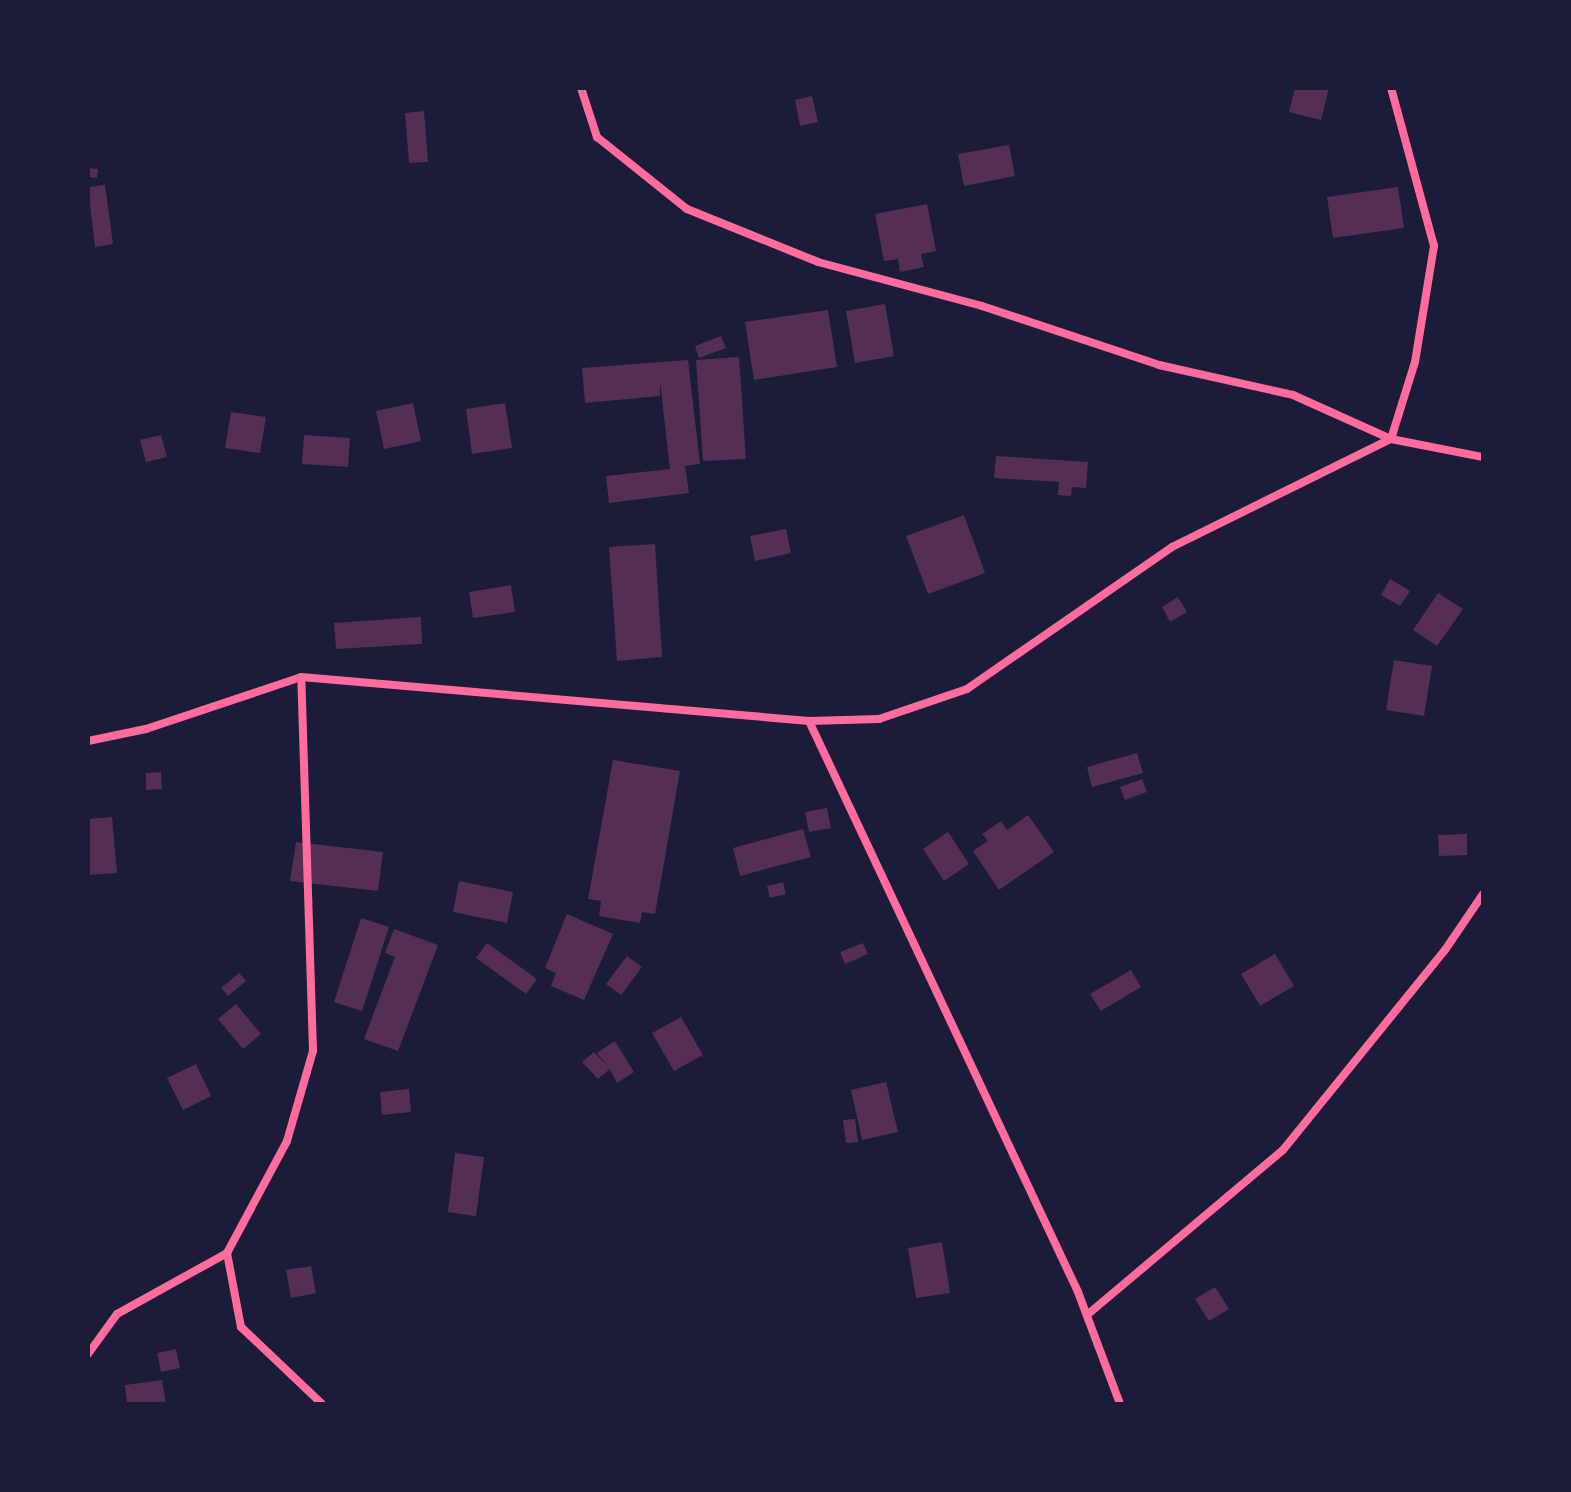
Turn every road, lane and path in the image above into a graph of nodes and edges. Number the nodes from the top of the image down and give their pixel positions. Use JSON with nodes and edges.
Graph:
{"nodes":[{"id":1,"x":581,"y":88,"type":"edge"},
{"id":2,"x":1391,"y":88,"type":"edge"},
{"id":3,"x":1391,"y":439,"type":"junction"},
{"id":4,"x":1483,"y":457,"type":"edge"},
{"id":5,"x":301,"y":677,"type":"junction"},
{"id":6,"x":809,"y":721,"type":"junction"},
{"id":7,"x":88,"y":741,"type":"edge"},
{"id":8,"x":1483,"y":894,"type":"edge"},
{"id":9,"x":227,"y":1253,"type":"junction"},
{"id":10,"x":1087,"y":1315,"type":"junction"},
{"id":11,"x":88,"y":1354,"type":"edge"},
{"id":12,"x":322,"y":1404,"type":"edge"},
{"id":13,"x":1120,"y":1404,"type":"edge"}],
"edges":[{"from":1,"to":3,"type":"street"},
{"from":2,"to":3,"type":"street"},
{"from":3,"to":4,"type":"street"},
{"from":3,"to":6,"type":"street"},
{"from":5,"to":6,"type":"street"},
{"from":5,"to":7,"type":"street"},
{"from":5,"to":9,"type":"street"},
{"from":6,"to":10,"type":"street"},
{"from":8,"to":10,"type":"street"},
{"from":9,"to":11,"type":"street"},
{"from":9,"to":12,"type":"street"},
{"from":10,"to":13,"type":"street"}]}
